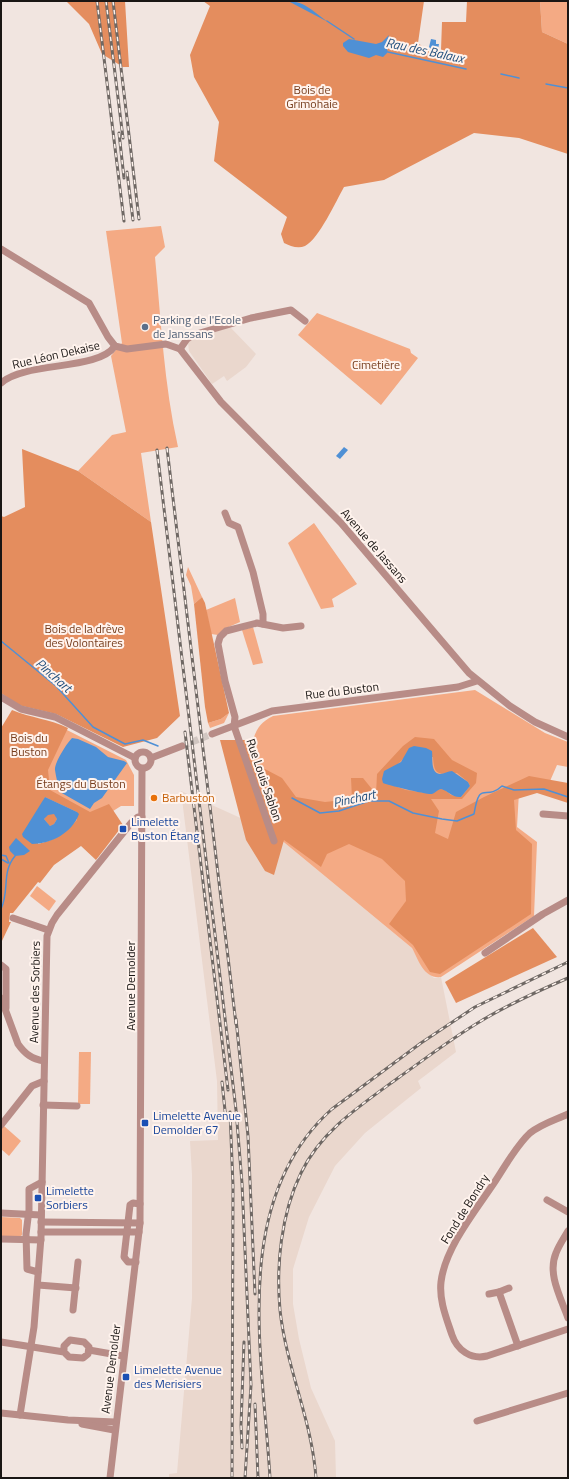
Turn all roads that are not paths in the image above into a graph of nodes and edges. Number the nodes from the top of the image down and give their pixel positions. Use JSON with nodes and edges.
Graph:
{"nodes":[{"id":1,"x":1,"y":249,"type":"edge"},
{"id":2,"x":306,"y":321,"type":"dead end"},
{"id":3,"x":115,"y":346,"type":"junction"},
{"id":4,"x":180,"y":349,"type":"junction"},
{"id":5,"x":1,"y":383,"type":"edge"},
{"id":6,"x":225,"y":513,"type":"dead end"},
{"id":7,"x":263,"y":624,"type":"junction"},
{"id":8,"x":301,"y":626,"type":"dead end"},
{"id":9,"x":477,"y":681,"type":"junction"},
{"id":10,"x":1,"y":697,"type":"edge"},
{"id":11,"x":234,"y":726,"type":"junction"},
{"id":12,"x":212,"y":734,"type":"tunnel mouth"},
{"id":13,"x":568,"y":737,"type":"edge"},
{"id":14,"x":182,"y":746,"type":"tunnel mouth"},
{"id":15,"x":135,"y":758,"type":"junction"},
{"id":16,"x":151,"y":758,"type":"junction"},
{"id":17,"x":142,"y":769,"type":"junction"},
{"id":18,"x":543,"y":814,"type":"dead end"},
{"id":19,"x":568,"y":816,"type":"edge"},
{"id":20,"x":142,"y":817,"type":"junction"},
{"id":21,"x":142,"y":825,"type":"junction"},
{"id":22,"x":123,"y":834,"type":"junction"},
{"id":23,"x":274,"y":841,"type":"dead end"},
{"id":24,"x":568,"y":900,"type":"edge"},
{"id":25,"x":13,"y":918,"type":"dead end"},
{"id":26,"x":48,"y":930,"type":"junction"},
{"id":27,"x":485,"y":953,"type":"dead end"},
{"id":28,"x":1,"y":965,"type":"edge"},
{"id":29,"x":1,"y":998,"type":"edge"},
{"id":30,"x":6,"y":1012,"type":"junction"},
{"id":31,"x":44,"y":1061,"type":"junction"},
{"id":32,"x":44,"y":1081,"type":"junction"},
{"id":33,"x":43,"y":1105,"type":"junction"},
{"id":34,"x":77,"y":1106,"type":"dead end"},
{"id":35,"x":568,"y":1114,"type":"edge"},
{"id":36,"x":1,"y":1125,"type":"edge"},
{"id":37,"x":42,"y":1182,"type":"junction"},
{"id":38,"x":546,"y":1200,"type":"dead end"},
{"id":39,"x":140,"y":1204,"type":"junction"},
{"id":40,"x":568,"y":1212,"type":"edge"},
{"id":41,"x":1,"y":1213,"type":"edge"},
{"id":42,"x":29,"y":1214,"type":"junction"},
{"id":43,"x":41,"y":1218,"type":"junction"},
{"id":44,"x":127,"y":1222,"type":"junction"},
{"id":45,"x":140,"y":1223,"type":"junction"},
{"id":46,"x":568,"y":1231,"type":"edge"},
{"id":47,"x":139,"y":1232,"type":"junction"},
{"id":48,"x":126,"y":1233,"type":"junction"},
{"id":49,"x":41,"y":1236,"type":"junction"},
{"id":50,"x":1,"y":1239,"type":"edge"},
{"id":51,"x":27,"y":1239,"type":"junction"},
{"id":52,"x":78,"y":1262,"type":"dead end"},
{"id":53,"x":136,"y":1262,"type":"junction"},
{"id":54,"x":38,"y":1272,"type":"junction"},
{"id":55,"x":38,"y":1285,"type":"junction"},
{"id":56,"x":76,"y":1288,"type":"junction"},
{"id":57,"x":509,"y":1288,"type":"dead end"},
{"id":58,"x":499,"y":1292,"type":"junction"},
{"id":59,"x":489,"y":1294,"type":"dead end"},
{"id":60,"x":73,"y":1310,"type":"dead end"},
{"id":61,"x":568,"y":1318,"type":"edge"},
{"id":62,"x":568,"y":1329,"type":"edge"},
{"id":63,"x":1,"y":1342,"type":"edge"},
{"id":64,"x":518,"y":1346,"type":"junction"},
{"id":65,"x":32,"y":1347,"type":"junction"},
{"id":66,"x":89,"y":1350,"type":"junction"},
{"id":67,"x":64,"y":1352,"type":"junction"},
{"id":68,"x":123,"y":1356,"type":"junction"},
{"id":69,"x":568,"y":1393,"type":"edge"},
{"id":70,"x":1,"y":1413,"type":"edge"},
{"id":71,"x":20,"y":1415,"type":"junction"},
{"id":72,"x":477,"y":1421,"type":"dead end"},
{"id":73,"x":115,"y":1426,"type":"junction"},
{"id":74,"x":110,"y":1478,"type":"edge"}],
"edges":[{"from":1,"to":3,"type":"street"},
{"from":2,"to":4,"type":"street"},
{"from":3,"to":4,"type":"street"},
{"from":3,"to":5,"type":"street","name":"Rue Léon Dekaise"},
{"from":4,"to":9,"type":"street","name":"Avenue de Jassans"},
{"from":6,"to":7,"type":"street"},
{"from":7,"to":8,"type":"street"},
{"from":7,"to":11,"type":"street","name":"Rue Louis Sablon"},
{"from":9,"to":11,"type":"street","name":"Rue du Buston"},
{"from":9,"to":13,"type":"street","name":"Avenue de Jassans"},
{"from":10,"to":15,"type":"street"},
{"from":11,"to":12,"type":"street","name":"Rue du Buston"},
{"from":11,"to":23,"type":"street","name":"Rue Louis Sablon"},
{"from":14,"to":16,"type":"street"},
{"from":15,"to":16,"type":"street"},
{"from":15,"to":17,"type":"street"},
{"from":16,"to":17,"type":"street"},
{"from":17,"to":20,"type":"street","name":"Avenue Demolder"},
{"from":18,"to":19,"type":"street"},
{"from":20,"to":21,"type":"street","name":"Avenue Demolder"},
{"from":20,"to":22,"type":"street","name":"Avenue des Sorbiers"},
{"from":21,"to":22,"type":"street","name":"Avenue des Sorbiers"},
{"from":21,"to":39,"type":"street","name":"Avenue Demolder"},
{"from":22,"to":26,"type":"street","name":"Avenue des Sorbiers"},
{"from":24,"to":27,"type":"street"},
{"from":25,"to":26,"type":"street"},
{"from":26,"to":31,"type":"street","name":"Avenue des Sorbiers"},
{"from":28,"to":30,"type":"street"},
{"from":29,"to":30,"type":"street"},
{"from":30,"to":31,"type":"street"},
{"from":31,"to":32,"type":"street","name":"Avenue des Sorbiers"},
{"from":32,"to":33,"type":"street","name":"Avenue des Sorbiers"},
{"from":32,"to":36,"type":"street"},
{"from":33,"to":34,"type":"street"},
{"from":33,"to":37,"type":"street","name":"Avenue des Sorbiers"},
{"from":35,"to":64,"type":"street","name":"Fond de Bondry"},
{"from":37,"to":42,"type":"street"},
{"from":37,"to":43,"type":"street","name":"Avenue des Sorbiers"},
{"from":38,"to":40,"type":"street"},
{"from":39,"to":44,"type":"street"},
{"from":39,"to":45,"type":"street","name":"Avenue Demolder"},
{"from":41,"to":42,"type":"street"},
{"from":42,"to":43,"type":"street"},
{"from":42,"to":51,"type":"street"},
{"from":43,"to":44,"type":"street"},
{"from":43,"to":49,"type":"street","name":"Avenue des Sorbiers"},
{"from":44,"to":45,"type":"street"},
{"from":44,"to":48,"type":"street"},
{"from":45,"to":47,"type":"street","name":"Avenue Demolder"},
{"from":46,"to":61,"type":"street"},
{"from":47,"to":48,"type":"street"},
{"from":47,"to":53,"type":"street","name":"Avenue Demolder"},
{"from":48,"to":49,"type":"street"},
{"from":48,"to":53,"type":"street"},
{"from":49,"to":51,"type":"street"},
{"from":49,"to":54,"type":"street","name":"Avenue des Sorbiers"},
{"from":50,"to":51,"type":"street"},
{"from":51,"to":54,"type":"street"},
{"from":52,"to":56,"type":"street"},
{"from":53,"to":68,"type":"street","name":"Avenue Demolder"},
{"from":54,"to":55,"type":"street","name":"Avenue des Sorbiers"},
{"from":55,"to":56,"type":"street"},
{"from":55,"to":65,"type":"street","name":"Avenue des Sorbiers"},
{"from":56,"to":60,"type":"street"},
{"from":57,"to":58,"type":"street"},
{"from":58,"to":59,"type":"street"},
{"from":58,"to":64,"type":"street"},
{"from":62,"to":64,"type":"street","name":"Fond de Bondry"},
{"from":63,"to":65,"type":"street"},
{"from":65,"to":67,"type":"street"},
{"from":65,"to":71,"type":"street","name":"Avenue des Sorbiers"},
{"from":66,"to":67,"type":"street"},
{"from":66,"to":67,"type":"street"},
{"from":66,"to":68,"type":"street"},
{"from":68,"to":73,"type":"street","name":"Avenue Demolder"},
{"from":69,"to":72,"type":"street"},
{"from":70,"to":71,"type":"street"},
{"from":71,"to":73,"type":"street"},
{"from":73,"to":74,"type":"street","name":"Avenue Demolder"}]}
